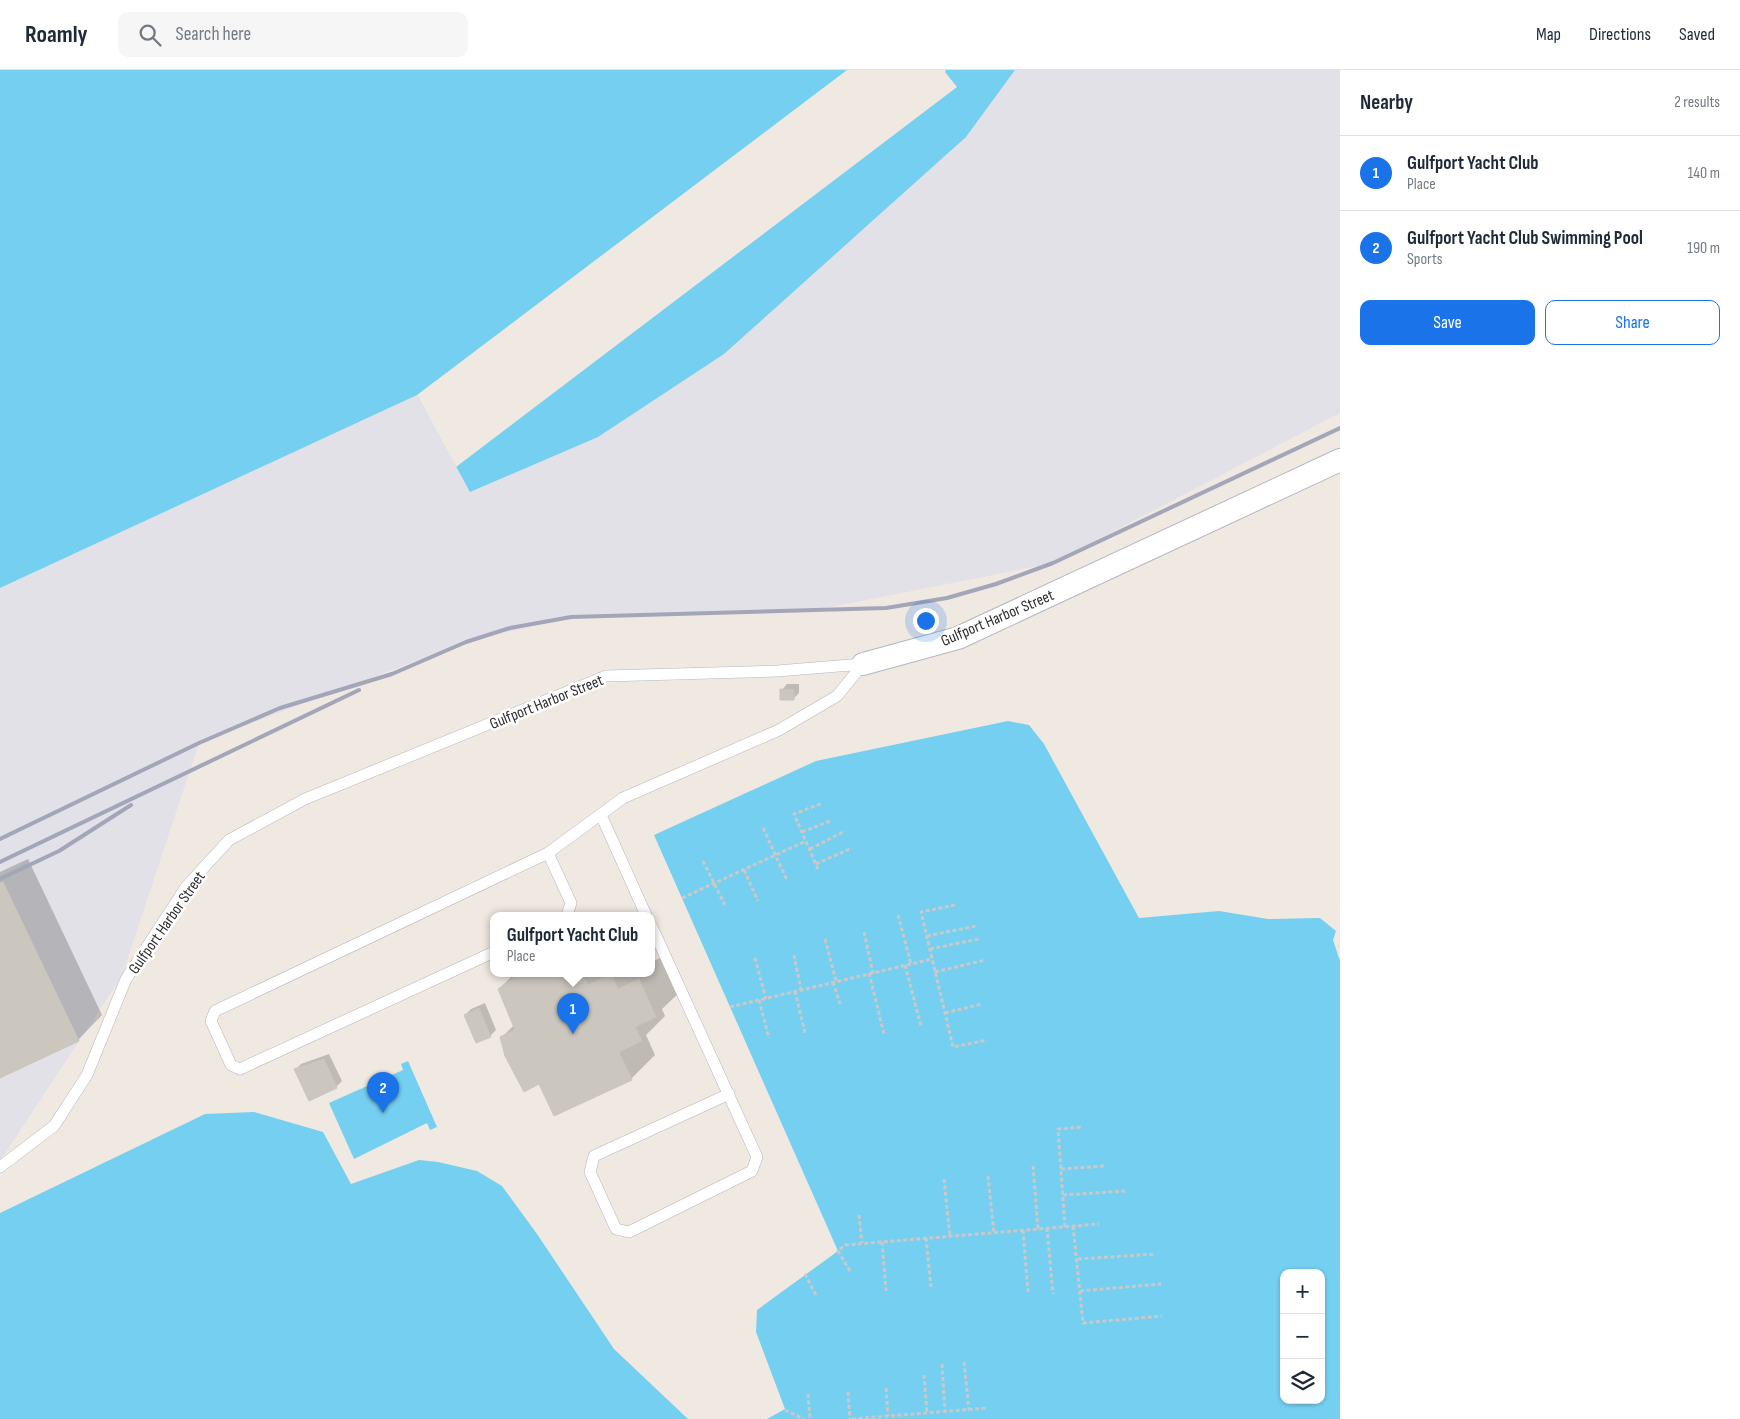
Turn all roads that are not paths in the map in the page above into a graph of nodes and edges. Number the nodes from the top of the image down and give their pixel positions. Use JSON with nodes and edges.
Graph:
{"nodes":[{"id":1,"x":1340,"y":460,"type":"edge"},
{"id":2,"x":863,"y":664,"type":"junction"},
{"id":3,"x":600,"y":815,"type":"junction"},
{"id":4,"x":548,"y":853,"type":"junction"},
{"id":5,"x":568,"y":912,"type":"edge"},
{"id":6,"x":645,"y":912,"type":"edge"},
{"id":7,"x":655,"y":934,"type":"edge"},
{"id":8,"x":490,"y":954,"type":"edge"},
{"id":9,"x":729,"y":1094,"type":"junction"},
{"id":10,"x":0,"y":1167,"type":"edge"}],
"edges":[{"from":1,"to":2,"type":"street","name":"Gulfport Harbor Street"},
{"from":2,"to":3,"type":"lane"},
{"from":2,"to":10,"type":"lane","name":"Gulfport Harbor Street"},
{"from":3,"to":4,"type":"lane"},
{"from":3,"to":6,"type":"lane"},
{"from":4,"to":5,"type":"lane"},
{"from":4,"to":8,"type":"lane"},
{"from":7,"to":9,"type":"lane"},
{"from":9,"to":9,"type":"lane"}]}
